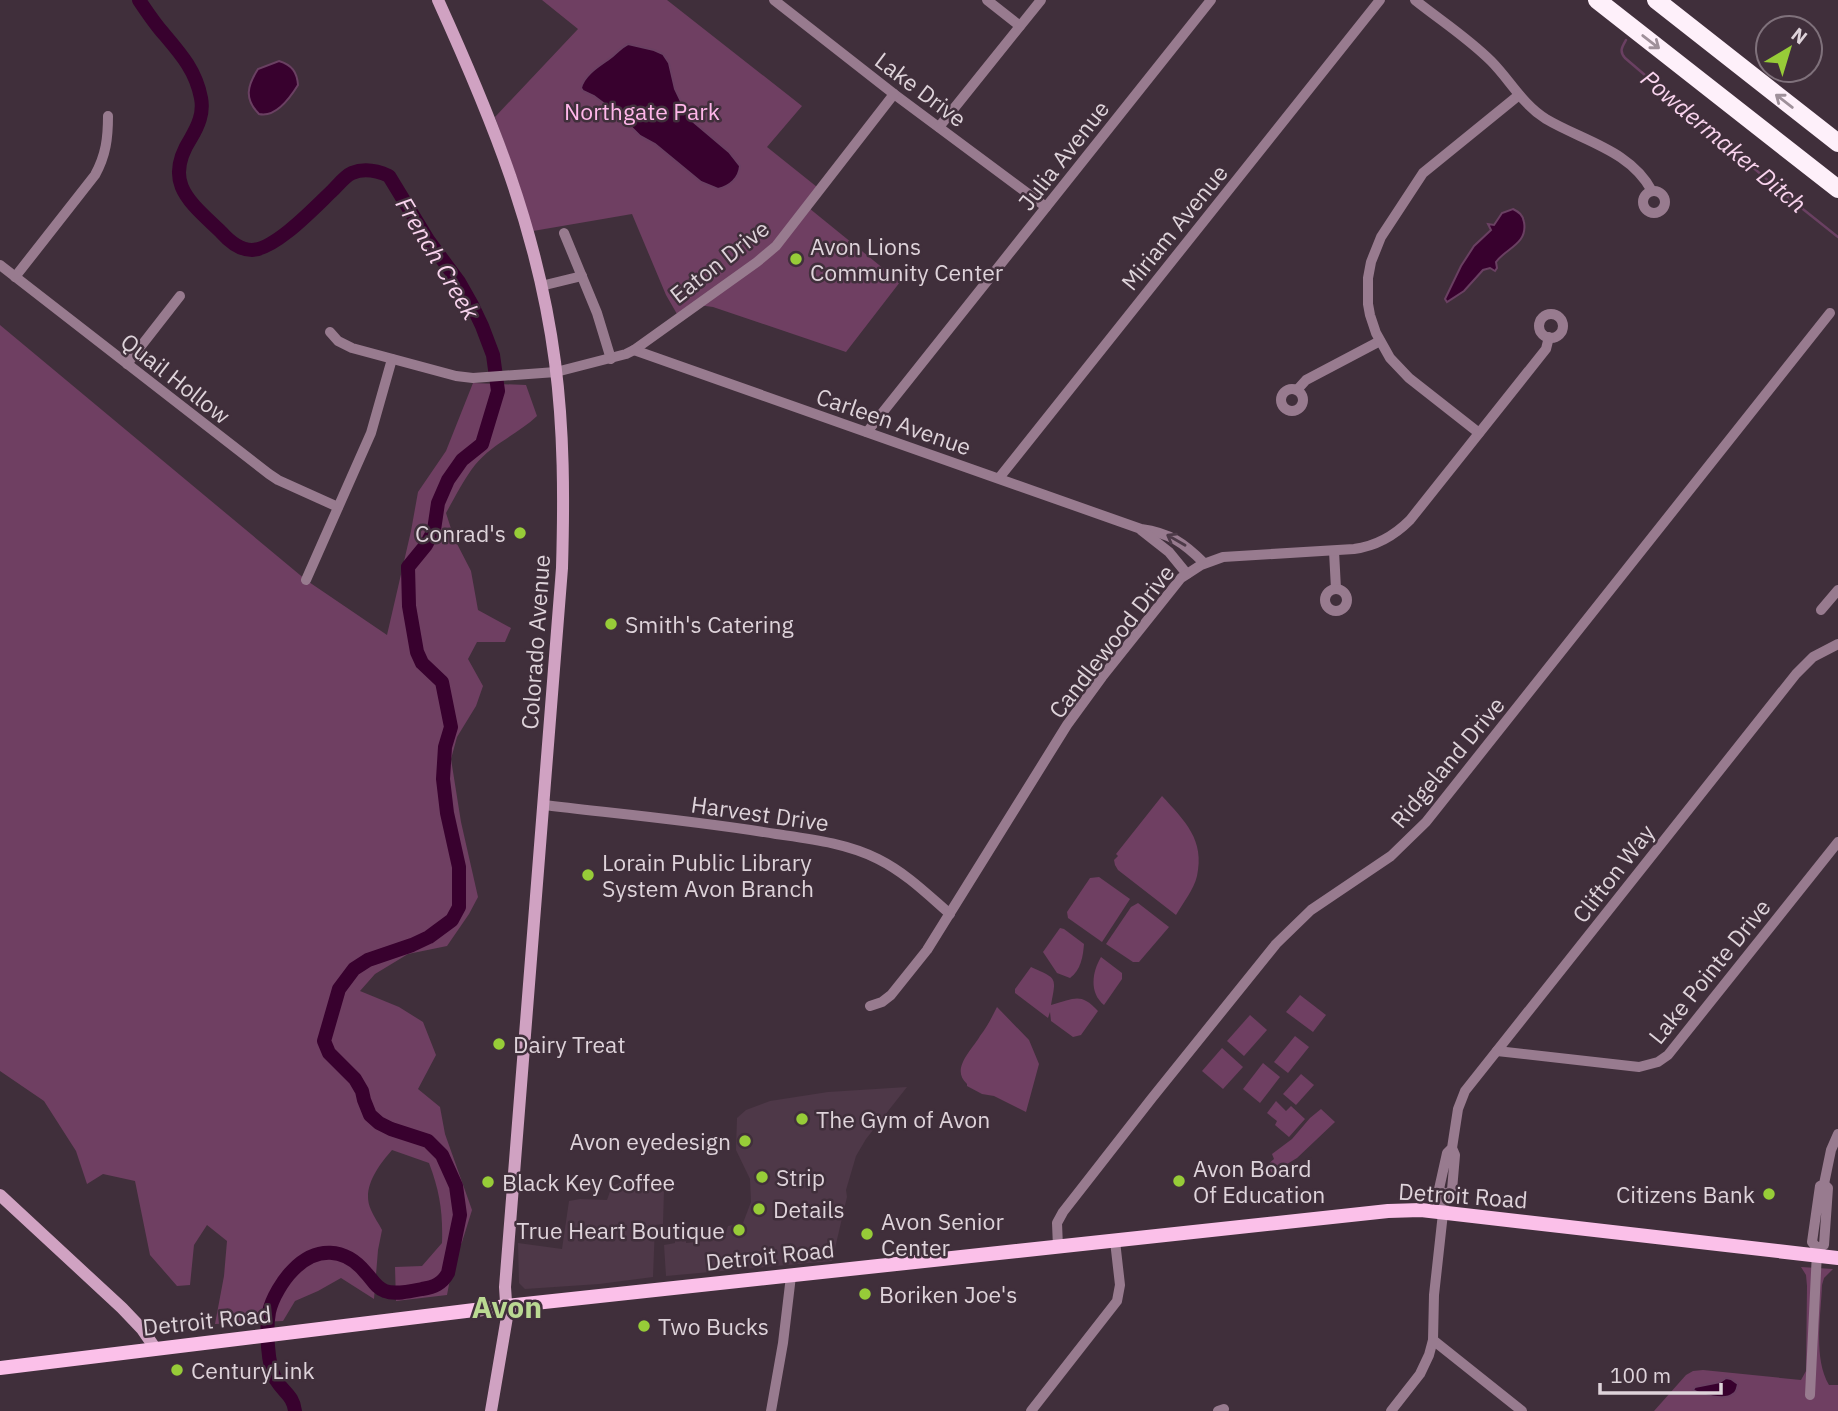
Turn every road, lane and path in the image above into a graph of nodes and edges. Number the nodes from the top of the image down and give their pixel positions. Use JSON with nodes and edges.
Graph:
{"nodes":[{"id":1,"x":439,"y":0,"type":"edge"},
{"id":2,"x":774,"y":0,"type":"edge"},
{"id":3,"x":987,"y":0,"type":"edge"},
{"id":4,"x":1041,"y":0,"type":"edge"},
{"id":5,"x":1211,"y":0,"type":"edge"},
{"id":6,"x":1380,"y":0,"type":"edge"},
{"id":7,"x":1415,"y":0,"type":"edge"},
{"id":8,"x":1597,"y":0,"type":"edge"},
{"id":9,"x":1656,"y":0,"type":"edge"},
{"id":10,"x":1020,"y":26,"type":"junction"},
{"id":11,"x":894,"y":94,"type":"junction"},
{"id":12,"x":1519,"y":95,"type":"junction"},
{"id":13,"x":108,"y":116,"type":"dead end"},
{"id":14,"x":939,"y":127,"type":"junction"},
{"id":15,"x":1838,"y":143,"type":"edge"},
{"id":16,"x":1838,"y":188,"type":"edge"},
{"id":17,"x":1652,"y":191,"type":"dead end"},
{"id":18,"x":1046,"y":207,"type":"junction"},
{"id":19,"x":564,"y":233,"type":"dead end"},
{"id":20,"x":0,"y":265,"type":"edge"},
{"id":21,"x":582,"y":276,"type":"junction"},
{"id":22,"x":15,"y":277,"type":"junction"},
{"id":23,"x":541,"y":286,"type":"junction"},
{"id":24,"x":180,"y":296,"type":"dead end"},
{"id":25,"x":1830,"y":313,"type":"dead end"},
{"id":26,"x":330,"y":332,"type":"dead end"},
{"id":27,"x":1549,"y":337,"type":"dead end"},
{"id":28,"x":1380,"y":341,"type":"junction"},
{"id":29,"x":634,"y":350,"type":"junction"},
{"id":30,"x":392,"y":359,"type":"junction"},
{"id":31,"x":611,"y":359,"type":"junction"},
{"id":32,"x":127,"y":364,"type":"junction"},
{"id":33,"x":556,"y":372,"type":"junction"},
{"id":34,"x":1297,"y":390,"type":"dead end"},
{"id":35,"x":867,"y":432,"type":"junction"},
{"id":36,"x":1479,"y":433,"type":"junction"},
{"id":37,"x":999,"y":478,"type":"junction"},
{"id":38,"x":338,"y":507,"type":"junction"},
{"id":39,"x":1141,"y":529,"type":"junction"},
{"id":40,"x":1334,"y":551,"type":"junction"},
{"id":41,"x":1205,"y":563,"type":"junction"},
{"id":42,"x":1187,"y":574,"type":"junction"},
{"id":43,"x":306,"y":580,"type":"dead end"},
{"id":44,"x":1336,"y":589,"type":"dead end"},
{"id":45,"x":1838,"y":590,"type":"edge"},
{"id":46,"x":1821,"y":610,"type":"dead end"},
{"id":47,"x":1838,"y":645,"type":"edge"},
{"id":48,"x":543,"y":805,"type":"junction"},
{"id":49,"x":1838,"y":842,"type":"edge"},
{"id":50,"x":950,"y":914,"type":"junction"},
{"id":51,"x":870,"y":1006,"type":"dead end"},
{"id":52,"x":1497,"y":1051,"type":"junction"},
{"id":53,"x":1838,"y":1134,"type":"edge"},
{"id":54,"x":0,"y":1195,"type":"edge"},
{"id":55,"x":1443,"y":1213,"type":"junction"},
{"id":56,"x":1115,"y":1241,"type":"junction"},
{"id":57,"x":1058,"y":1247,"type":"junction"},
{"id":58,"x":1817,"y":1252,"type":"junction"},
{"id":59,"x":1838,"y":1258,"type":"edge"},
{"id":60,"x":791,"y":1276,"type":"junction"},
{"id":61,"x":507,"y":1307,"type":"junction"},
{"id":62,"x":1433,"y":1340,"type":"junction"},
{"id":63,"x":155,"y":1348,"type":"junction"},
{"id":64,"x":0,"y":1368,"type":"edge"},
{"id":65,"x":1810,"y":1395,"type":"dead end"},
{"id":66,"x":491,"y":1411,"type":"edge"},
{"id":67,"x":771,"y":1411,"type":"edge"},
{"id":68,"x":1031,"y":1411,"type":"edge"},
{"id":69,"x":1391,"y":1411,"type":"edge"},
{"id":70,"x":1522,"y":1411,"type":"edge"}],
"edges":[{"from":1,"to":23,"type":"main road","name":"Colorado Avenue"},
{"from":2,"to":11,"type":"street","name":"Lake Drive"},
{"from":3,"to":10,"type":"street"},
{"from":4,"to":10,"type":"street"},
{"from":5,"to":18,"type":"street","name":"Julia Avenue"},
{"from":6,"to":37,"type":"street","name":"Miriam Avenue"},
{"from":7,"to":12,"type":"street"},
{"from":8,"to":16,"type":"highway","one_way":true},
{"from":15,"to":9,"type":"highway","one_way":true},
{"from":10,"to":14,"type":"street"},
{"from":11,"to":14,"type":"street","name":"Lake Drive"},
{"from":11,"to":29,"type":"street","name":"Eaton Drive"},
{"from":12,"to":17,"type":"street"},
{"from":12,"to":28,"type":"street"},
{"from":13,"to":22,"type":"street"},
{"from":14,"to":18,"type":"street","name":"Lake Drive"},
{"from":18,"to":35,"type":"street","name":"Julia Avenue"},
{"from":19,"to":21,"type":"street"},
{"from":20,"to":22,"type":"street","name":"Quail Hollow"},
{"from":21,"to":23,"type":"street"},
{"from":21,"to":31,"type":"street"},
{"from":22,"to":32,"type":"street","name":"Quail Hollow"},
{"from":23,"to":33,"type":"main road","name":"Colorado Avenue"},
{"from":24,"to":32,"type":"street"},
{"from":25,"to":57,"type":"street","name":"Ridgeland Drive"},
{"from":26,"to":30,"type":"street","name":"Eaton Drive"},
{"from":27,"to":36,"type":"street","name":"Candlewood Drive"},
{"from":28,"to":34,"type":"street"},
{"from":28,"to":36,"type":"street"},
{"from":29,"to":31,"type":"street","name":"Eaton Drive"},
{"from":29,"to":35,"type":"street","name":"Carleen Avenue"},
{"from":30,"to":33,"type":"street","name":"Eaton Drive"},
{"from":30,"to":38,"type":"street"},
{"from":31,"to":33,"type":"street","name":"Eaton Drive"},
{"from":32,"to":38,"type":"street","name":"Quail Hollow"},
{"from":33,"to":48,"type":"main road","name":"Colorado Avenue"},
{"from":35,"to":37,"type":"street","name":"Carleen Avenue"},
{"from":36,"to":40,"type":"street","name":"Candlewood Drive"},
{"from":37,"to":39,"type":"street","name":"Carleen Avenue"},
{"from":38,"to":43,"type":"street"},
{"from":41,"to":39,"type":"street","name":"Carleen Avenue","one_way":true},
{"from":39,"to":42,"type":"street","name":"Carleen Avenue"},
{"from":40,"to":41,"type":"street","name":"Candlewood Drive"},
{"from":40,"to":44,"type":"street"},
{"from":41,"to":42,"type":"street","name":"Candlewood Drive"},
{"from":42,"to":50,"type":"street","name":"Candlewood Drive"},
{"from":45,"to":46,"type":"street"},
{"from":47,"to":52,"type":"street","name":"Clifton Way"},
{"from":48,"to":50,"type":"street","name":"Harvest Drive"},
{"from":48,"to":61,"type":"main road","name":"Colorado Avenue"},
{"from":49,"to":52,"type":"street","name":"Lake Pointe Drive"},
{"from":50,"to":51,"type":"street","name":"Candlewood Drive"},
{"from":52,"to":55,"type":"street","name":"Clifton Way"},
{"from":53,"to":58,"type":"street"},
{"from":54,"to":63,"type":"main road"},
{"from":55,"to":56,"type":"main road","name":"Detroit Road"},
{"from":55,"to":58,"type":"main road","name":"Detroit Road"},
{"from":55,"to":62,"type":"street","name":"Clifton Way"},
{"from":56,"to":57,"type":"main road","name":"Detroit Road"},
{"from":56,"to":68,"type":"street"},
{"from":57,"to":60,"type":"main road","name":"Detroit Road"},
{"from":58,"to":59,"type":"main road","name":"Detroit Road"},
{"from":58,"to":65,"type":"street"},
{"from":60,"to":61,"type":"main road","name":"Detroit Road"},
{"from":60,"to":67,"type":"street"},
{"from":61,"to":63,"type":"main road","name":"Detroit Road"},
{"from":61,"to":66,"type":"main road","name":"Colorado Avenue"},
{"from":62,"to":69,"type":"street","name":"Clifton Way"},
{"from":62,"to":70,"type":"street"},
{"from":63,"to":64,"type":"main road","name":"Detroit Road"}]}
